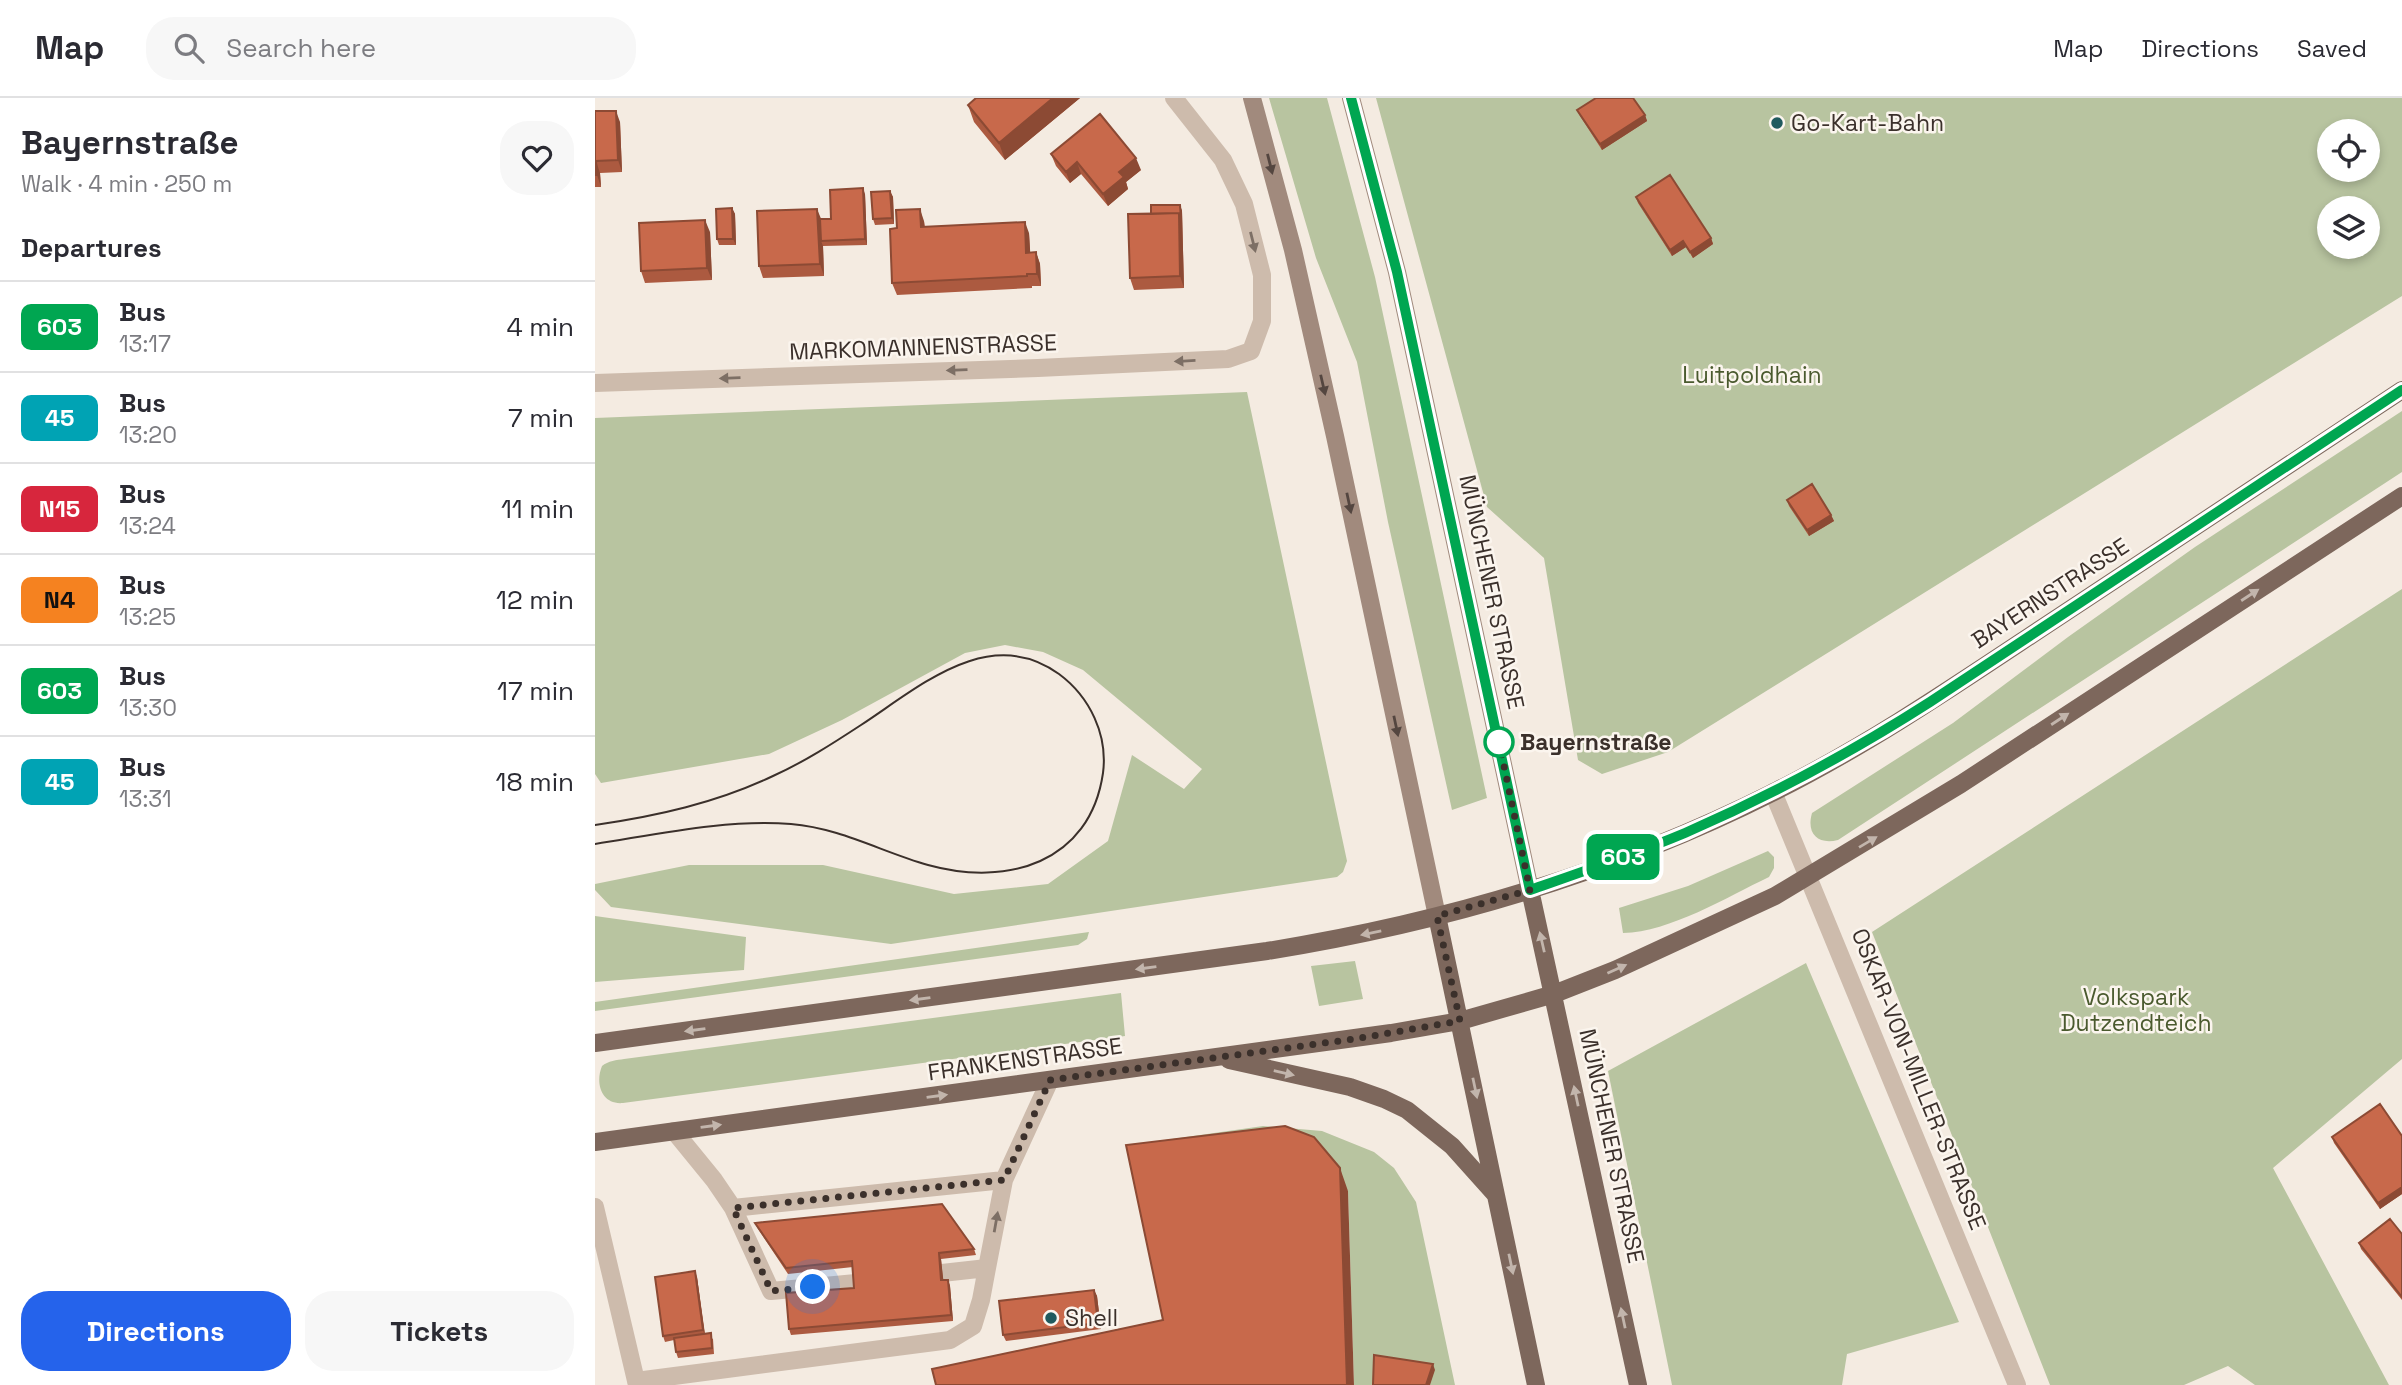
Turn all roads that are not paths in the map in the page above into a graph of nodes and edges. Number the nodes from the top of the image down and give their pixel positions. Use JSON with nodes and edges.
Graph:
{"nodes":[{"id":1,"x":1174,"y":98,"type":"edge"},
{"id":2,"x":1252,"y":98,"type":"edge"},
{"id":3,"x":1351,"y":98,"type":"edge"},
{"id":4,"x":595,"y":383,"type":"edge"},
{"id":5,"x":2402,"y":390,"type":"edge"},
{"id":6,"x":2402,"y":496,"type":"edge"},
{"id":7,"x":1773,"y":792,"type":"junction"},
{"id":8,"x":1810,"y":877,"type":"junction"},
{"id":9,"x":1530,"y":890,"type":"junction"},
{"id":10,"x":1437,"y":916,"type":"junction"},
{"id":11,"x":1554,"y":994,"type":"junction"},
{"id":12,"x":1460,"y":1021,"type":"junction"},
{"id":13,"x":595,"y":1043,"type":"edge"},
{"id":14,"x":1218,"y":1057,"type":"junction"},
{"id":15,"x":1050,"y":1080,"type":"junction"},
{"id":16,"x":674,"y":1131,"type":"junction"},
{"id":17,"x":595,"y":1142,"type":"edge"},
{"id":18,"x":1004,"y":1180,"type":"junction"},
{"id":19,"x":1497,"y":1197,"type":"junction"},
{"id":20,"x":595,"y":1207,"type":"edge"},
{"id":21,"x":733,"y":1208,"type":"junction"},
{"id":22,"x":987,"y":1268,"type":"junction"},
{"id":23,"x":942,"y":1273,"type":"edge"},
{"id":24,"x":856,"y":1283,"type":"edge"},
{"id":25,"x":636,"y":1383,"type":"edge"},
{"id":26,"x":1536,"y":1385,"type":"edge"},
{"id":27,"x":1638,"y":1385,"type":"edge"},
{"id":28,"x":2017,"y":1385,"type":"edge"}],
"edges":[{"from":1,"to":4,"type":"street","name":"MARKOMANNENSTRASSE","one_way":true},
{"from":2,"to":10,"type":"main road","one_way":true},
{"from":3,"to":9,"type":"main road","name":"MÜNCHENER STRASSE"},
{"from":5,"to":7,"type":"main road","name":"BAYERNSTRASSE"},
{"from":8,"to":6,"type":"main road","one_way":true},
{"from":7,"to":8,"type":"street","name":"OSKAR-VON-MILLER-STRASSE"},
{"from":7,"to":9,"type":"main road","name":"BAYERNSTRASSE"},
{"from":11,"to":8,"type":"main road","one_way":true},
{"from":8,"to":28,"type":"street","name":"OSKAR-VON-MILLER-STRASSE"},
{"from":9,"to":10,"type":"main road","name":"BAYERNSTRASSE"},
{"from":11,"to":9,"type":"main road","name":"MÜNCHENER STRASSE","one_way":true},
{"from":10,"to":12,"type":"main road"},
{"from":10,"to":13,"type":"main road","one_way":true},
{"from":11,"to":12,"type":"main road"},
{"from":27,"to":11,"type":"main road","name":"MÜNCHENER STRASSE","one_way":true},
{"from":12,"to":14,"type":"main road","name":"FRANKENSTRASSE"},
{"from":12,"to":19,"type":"main road","one_way":true},
{"from":14,"to":15,"type":"main road","name":"FRANKENSTRASSE"},
{"from":14,"to":19,"type":"main road","one_way":true},
{"from":16,"to":15,"type":"main road","name":"FRANKENSTRASSE","one_way":true},
{"from":15,"to":18,"type":"street"},
{"from":16,"to":17,"type":"main road","name":"FRANKENSTRASSE"},
{"from":16,"to":21,"type":"street"},
{"from":18,"to":21,"type":"street"},
{"from":22,"to":18,"type":"street","one_way":true},
{"from":19,"to":26,"type":"main road","one_way":true},
{"from":20,"to":25,"type":"street"},
{"from":21,"to":24,"type":"street"},
{"from":22,"to":23,"type":"street"},
{"from":22,"to":25,"type":"street"}]}
